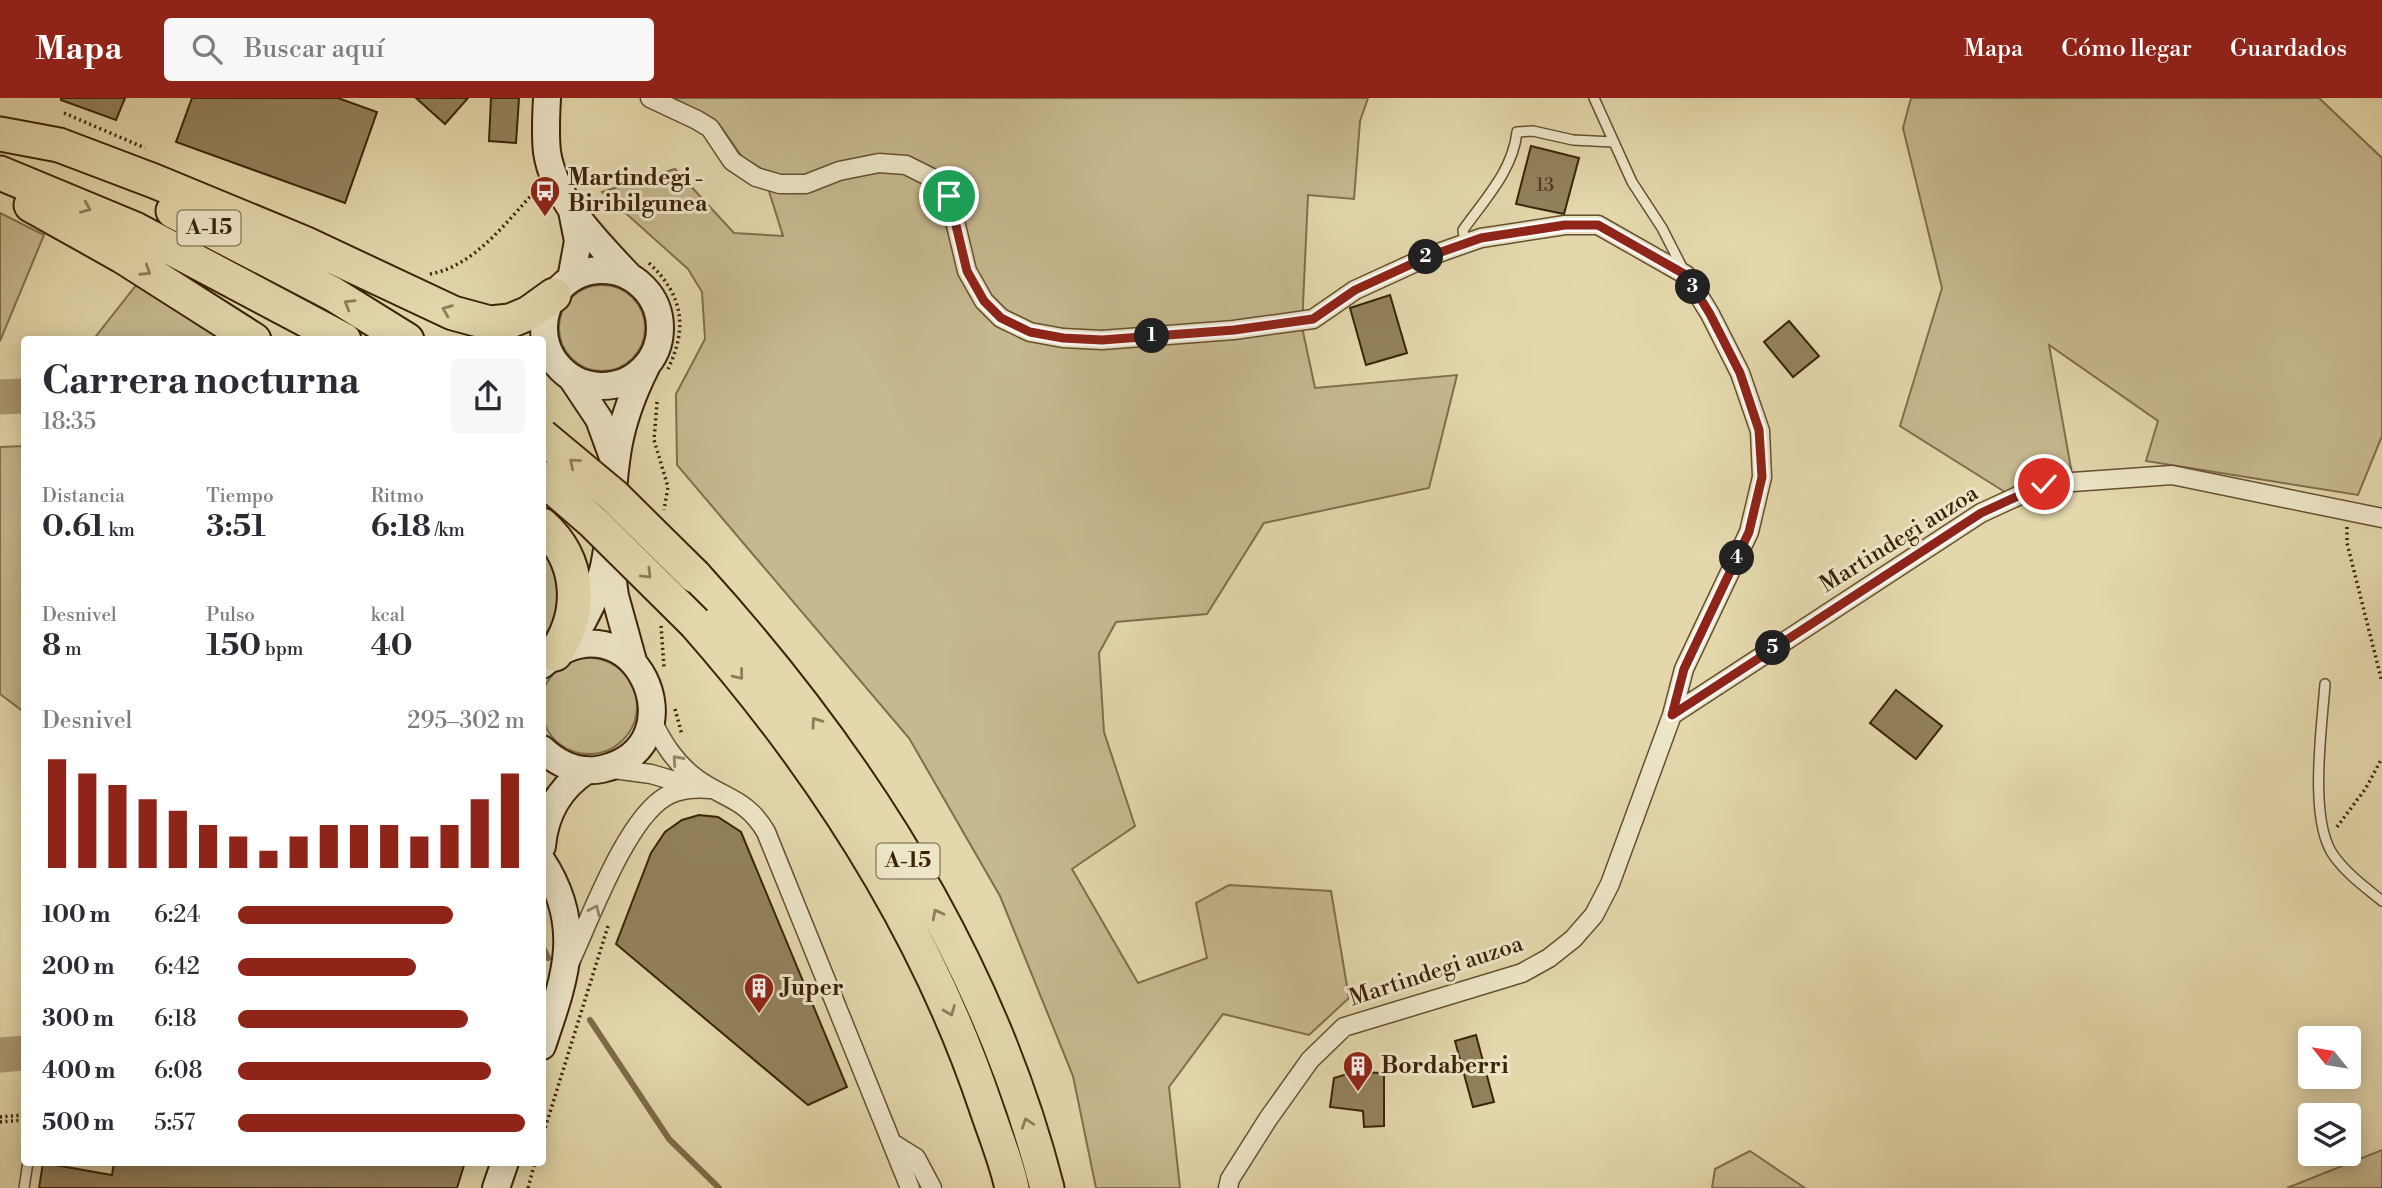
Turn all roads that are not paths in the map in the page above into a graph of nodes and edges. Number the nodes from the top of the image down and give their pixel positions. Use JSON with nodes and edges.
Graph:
{"nodes":[{"id":1,"x":547,"y":98,"type":"edge"},
{"id":2,"x":650,"y":98,"type":"edge"},
{"id":3,"x":1594,"y":98,"type":"edge"},
{"id":4,"x":0,"y":136,"type":"edge"},
{"id":5,"x":1613,"y":142,"type":"junction"},
{"id":6,"x":0,"y":173,"type":"edge"},
{"id":7,"x":0,"y":191,"type":"edge"},
{"id":8,"x":569,"y":203,"type":"junction"},
{"id":9,"x":1465,"y":243,"type":"junction"},
{"id":10,"x":1686,"y":275,"type":"junction"},
{"id":11,"x":630,"y":276,"type":"junction"},
{"id":12,"x":563,"y":287,"type":"junction"},
{"id":13,"x":248,"y":336,"type":"edge"},
{"id":14,"x":336,"y":336,"type":"edge"},
{"id":15,"x":401,"y":336,"type":"edge"},
{"id":16,"x":646,"y":365,"type":"junction"},
{"id":17,"x":571,"y":377,"type":"junction"},
{"id":18,"x":546,"y":439,"type":"edge"},
{"id":19,"x":616,"y":469,"type":"junction"},
{"id":20,"x":546,"y":481,"type":"edge"},
{"id":21,"x":2382,"y":518,"type":"edge"},
{"id":22,"x":546,"y":530,"type":"edge"},
{"id":23,"x":609,"y":548,"type":"junction"},
{"id":24,"x":554,"y":656,"type":"edge"},
{"id":25,"x":634,"y":661,"type":"junction"},
{"id":26,"x":2325,"y":684,"type":"dead end"},
{"id":27,"x":1672,"y":715,"type":"junction"},
{"id":28,"x":651,"y":718,"type":"junction"},
{"id":29,"x":546,"y":752,"type":"edge"},
{"id":30,"x":597,"y":769,"type":"junction"},
{"id":31,"x":706,"y":789,"type":"junction"},
{"id":32,"x":546,"y":837,"type":"edge"},
{"id":33,"x":546,"y":862,"type":"edge"},
{"id":34,"x":2382,"y":901,"type":"edge"},
{"id":35,"x":566,"y":972,"type":"junction"},
{"id":36,"x":546,"y":1034,"type":"edge"},
{"id":37,"x":892,"y":1143,"type":"junction"},
{"id":38,"x":28,"y":1166,"type":"edge"},
{"id":39,"x":504,"y":1166,"type":"edge"},
{"id":40,"x":24,"y":1188,"type":"edge"},
{"id":41,"x":496,"y":1188,"type":"edge"},
{"id":42,"x":910,"y":1188,"type":"edge"},
{"id":43,"x":932,"y":1188,"type":"edge"},
{"id":44,"x":1012,"y":1188,"type":"edge"},
{"id":45,"x":1047,"y":1188,"type":"edge"},
{"id":46,"x":1228,"y":1188,"type":"edge"}],
"edges":[{"from":1,"to":8,"type":"main road"},
{"from":2,"to":9,"type":"street","name":"Martindegi auzoa"},
{"from":3,"to":5,"type":"lane","name":"Martindegi auzoa"},
{"from":12,"to":4,"type":"highway","one_way":true},
{"from":15,"to":4,"type":"highway","number":"A-15","one_way":true},
{"from":5,"to":9,"type":"lane"},
{"from":5,"to":10,"type":"lane","name":"Martindegi auzoa"},
{"from":6,"to":14,"type":"highway","number":"A-15","one_way":true},
{"from":7,"to":13,"type":"highway","one_way":true},
{"from":8,"to":11,"type":"main road"},
{"from":8,"to":12,"type":"main road"},
{"from":9,"to":10,"type":"street","name":"Martindegi auzoa"},
{"from":10,"to":27,"type":"street","name":"Martindegi auzoa"},
{"from":11,"to":12,"type":"main road"},
{"from":11,"to":16,"type":"main road"},
{"from":12,"to":17,"type":"main road"},
{"from":16,"to":17,"type":"main road"},
{"from":16,"to":19,"type":"main road"},
{"from":17,"to":19,"type":"main road"},
{"from":45,"to":18,"type":"highway","number":"A-15","one_way":true,"bridge":true},
{"from":19,"to":23,"type":"main road"},
{"from":20,"to":44,"type":"highway","number":"A-15","one_way":true,"bridge":true},
{"from":21,"to":27,"type":"street","name":"Martindegi auzoa"},
{"from":22,"to":24,"type":"highway"},
{"from":23,"to":24,"type":"main road"},
{"from":23,"to":25,"type":"main road"},
{"from":24,"to":25,"type":"main road"},
{"from":25,"to":28,"type":"main road"},
{"from":26,"to":34,"type":"lane"},
{"from":27,"to":46,"type":"street","name":"Martindegi auzoa"},
{"from":28,"to":30,"type":"main road"},
{"from":31,"to":28,"type":"street","one_way":true},
{"from":29,"to":30,"type":"main road"},
{"from":30,"to":31,"type":"street"},
{"from":30,"to":32,"type":"main road"},
{"from":35,"to":31,"type":"street","one_way":true},
{"from":31,"to":37,"type":"street"},
{"from":33,"to":35,"type":"main road"},
{"from":35,"to":36,"type":"main road"},
{"from":37,"to":42,"type":"street"},
{"from":37,"to":43,"type":"street"},
{"from":38,"to":40,"type":"lane"},
{"from":39,"to":41,"type":"main road"}]}
